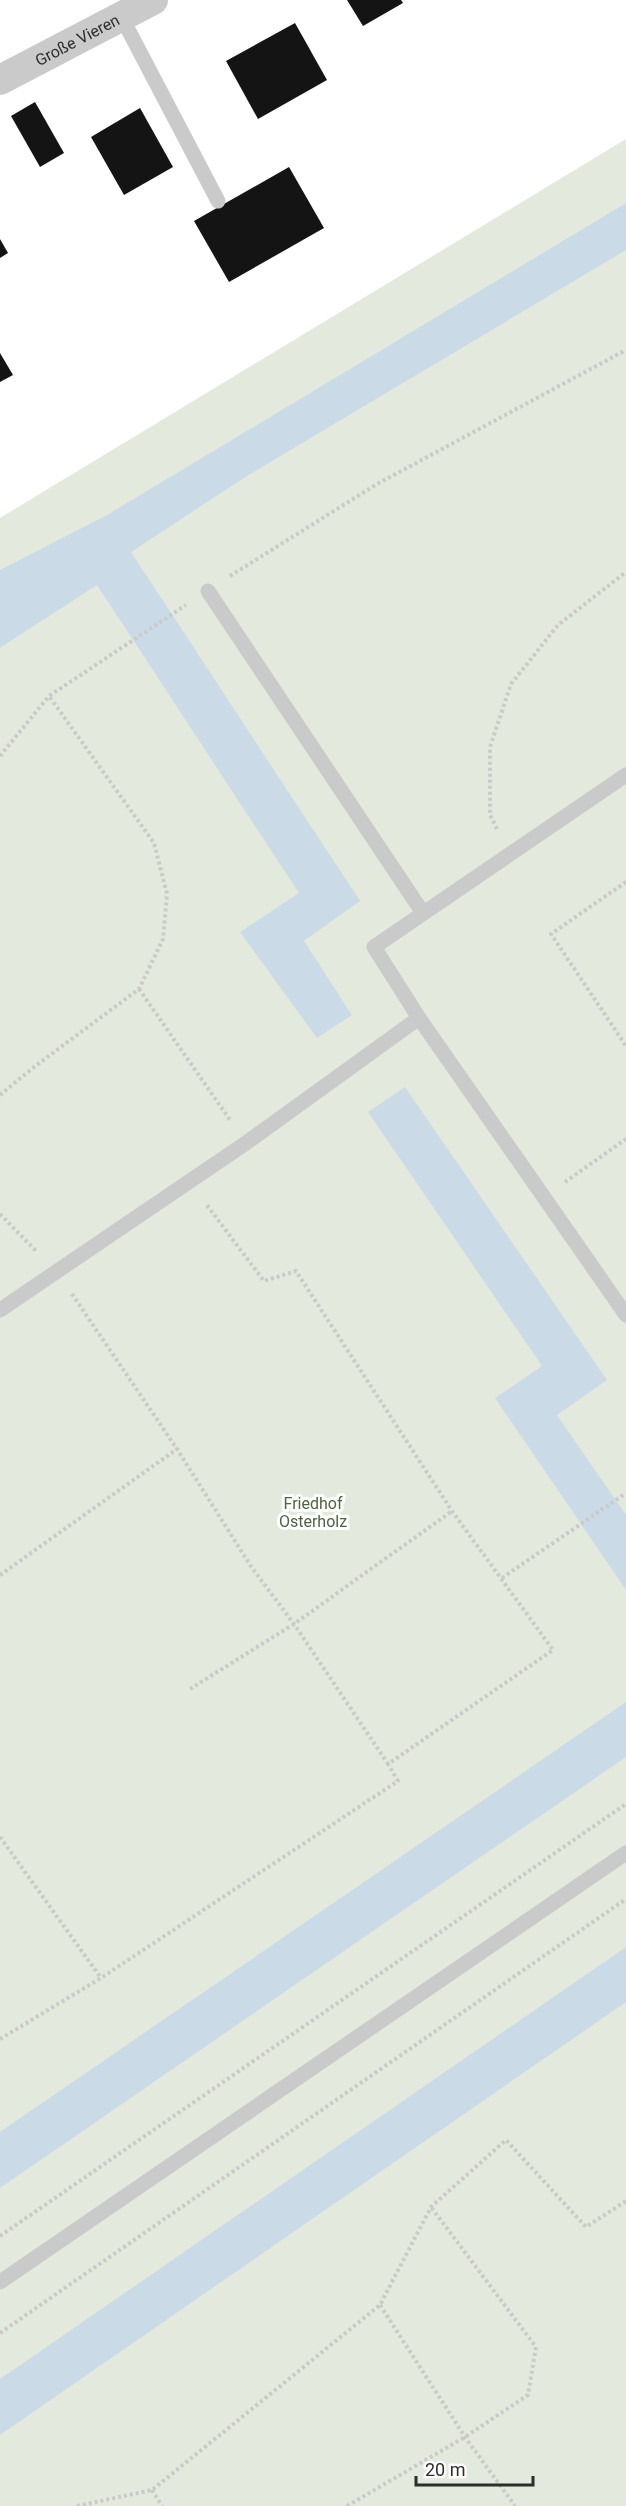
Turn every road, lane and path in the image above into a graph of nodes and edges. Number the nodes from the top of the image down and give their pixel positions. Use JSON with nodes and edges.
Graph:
{"nodes":[{"id":1,"x":153,"y":0,"type":"edge"},
{"id":2,"x":121,"y":16,"type":"junction"},
{"id":3,"x":0,"y":80,"type":"edge"},
{"id":4,"x":218,"y":201,"type":"dead end"},
{"id":5,"x":626,"y":350,"type":"edge"},
{"id":6,"x":626,"y":572,"type":"edge"},
{"id":7,"x":208,"y":591,"type":"junction"},
{"id":8,"x":49,"y":696,"type":"junction"},
{"id":9,"x":0,"y":756,"type":"edge"},
{"id":10,"x":626,"y":775,"type":"edge"},
{"id":11,"x":510,"y":854,"type":"junction"},
{"id":12,"x":626,"y":882,"type":"edge"},
{"id":13,"x":423,"y":913,"type":"junction"},
{"id":14,"x":140,"y":990,"type":"junction"},
{"id":15,"x":418,"y":1018,"type":"junction"},
{"id":16,"x":626,"y":1046,"type":"edge"},
{"id":17,"x":0,"y":1095,"type":"edge"},
{"id":18,"x":626,"y":1138,"type":"edge"},
{"id":19,"x":246,"y":1143,"type":"junction"},
{"id":20,"x":189,"y":1182,"type":"junction"},
{"id":21,"x":544,"y":1196,"type":"junction"},
{"id":22,"x":0,"y":1214,"type":"edge"},
{"id":23,"x":57,"y":1271,"type":"junction"},
{"id":24,"x":0,"y":1310,"type":"edge"},
{"id":25,"x":626,"y":1315,"type":"edge"},
{"id":26,"x":177,"y":1449,"type":"junction"},
{"id":27,"x":626,"y":1493,"type":"edge"},
{"id":28,"x":452,"y":1511,"type":"junction"},
{"id":29,"x":0,"y":1575,"type":"edge"},
{"id":30,"x":502,"y":1578,"type":"junction"},
{"id":31,"x":294,"y":1624,"type":"junction"},
{"id":32,"x":190,"y":1689,"type":"dead end"},
{"id":33,"x":388,"y":1764,"type":"junction"},
{"id":34,"x":626,"y":1804,"type":"edge"},
{"id":35,"x":0,"y":1837,"type":"edge"},
{"id":36,"x":626,"y":1853,"type":"edge"},
{"id":37,"x":626,"y":1899,"type":"edge"},
{"id":38,"x":101,"y":1977,"type":"junction"},
{"id":39,"x":0,"y":2031,"type":"edge"},
{"id":40,"x":2,"y":2038,"type":"edge"},
{"id":41,"x":626,"y":2201,"type":"edge"},
{"id":42,"x":431,"y":2207,"type":"junction"},
{"id":43,"x":0,"y":2236,"type":"edge"},
{"id":44,"x":0,"y":2282,"type":"edge"},
{"id":45,"x":380,"y":2305,"type":"junction"},
{"id":46,"x":0,"y":2333,"type":"edge"},
{"id":47,"x":465,"y":2437,"type":"junction"},
{"id":48,"x":152,"y":2490,"type":"junction"},
{"id":49,"x":77,"y":2506,"type":"edge"},
{"id":50,"x":162,"y":2506,"type":"edge"},
{"id":51,"x":347,"y":2506,"type":"edge"},
{"id":52,"x":515,"y":2506,"type":"edge"}],
"edges":[{"from":1,"to":2,"type":"street","name":"Große Vieren"},
{"from":2,"to":3,"type":"street","name":"Große Vieren"},
{"from":2,"to":4,"type":"lane"},
{"from":5,"to":7,"type":"path"},
{"from":6,"to":11,"type":"path"},
{"from":7,"to":8,"type":"path"},
{"from":7,"to":13,"type":"lane"},
{"from":8,"to":9,"type":"path"},
{"from":8,"to":14,"type":"path"},
{"from":10,"to":11,"type":"lane"},
{"from":11,"to":13,"type":"lane"},
{"from":12,"to":16,"type":"path"},
{"from":13,"to":15,"type":"lane"},
{"from":14,"to":17,"type":"path"},
{"from":14,"to":19,"type":"path"},
{"from":15,"to":19,"type":"lane"},
{"from":15,"to":21,"type":"lane"},
{"from":18,"to":21,"type":"path"},
{"from":19,"to":20,"type":"lane"},
{"from":20,"to":23,"type":"lane"},
{"from":20,"to":28,"type":"path"},
{"from":21,"to":25,"type":"lane"},
{"from":22,"to":23,"type":"path"},
{"from":23,"to":24,"type":"lane"},
{"from":23,"to":26,"type":"path"},
{"from":26,"to":29,"type":"path"},
{"from":26,"to":31,"type":"path"},
{"from":27,"to":30,"type":"path"},
{"from":28,"to":30,"type":"path"},
{"from":28,"to":31,"type":"path"},
{"from":30,"to":33,"type":"path"},
{"from":31,"to":32,"type":"path"},
{"from":31,"to":33,"type":"path"},
{"from":33,"to":38,"type":"path"},
{"from":34,"to":43,"type":"path"},
{"from":35,"to":38,"type":"path"},
{"from":36,"to":44,"type":"lane"},
{"from":37,"to":46,"type":"path"},
{"from":38,"to":40,"type":"path"},
{"from":39,"to":40,"type":"path"},
{"from":41,"to":42,"type":"path"},
{"from":42,"to":45,"type":"path"},
{"from":42,"to":47,"type":"path"},
{"from":45,"to":47,"type":"path"},
{"from":45,"to":48,"type":"path"},
{"from":47,"to":51,"type":"path"},
{"from":47,"to":52,"type":"path"},
{"from":48,"to":49,"type":"path"},
{"from":48,"to":50,"type":"path"}]}
